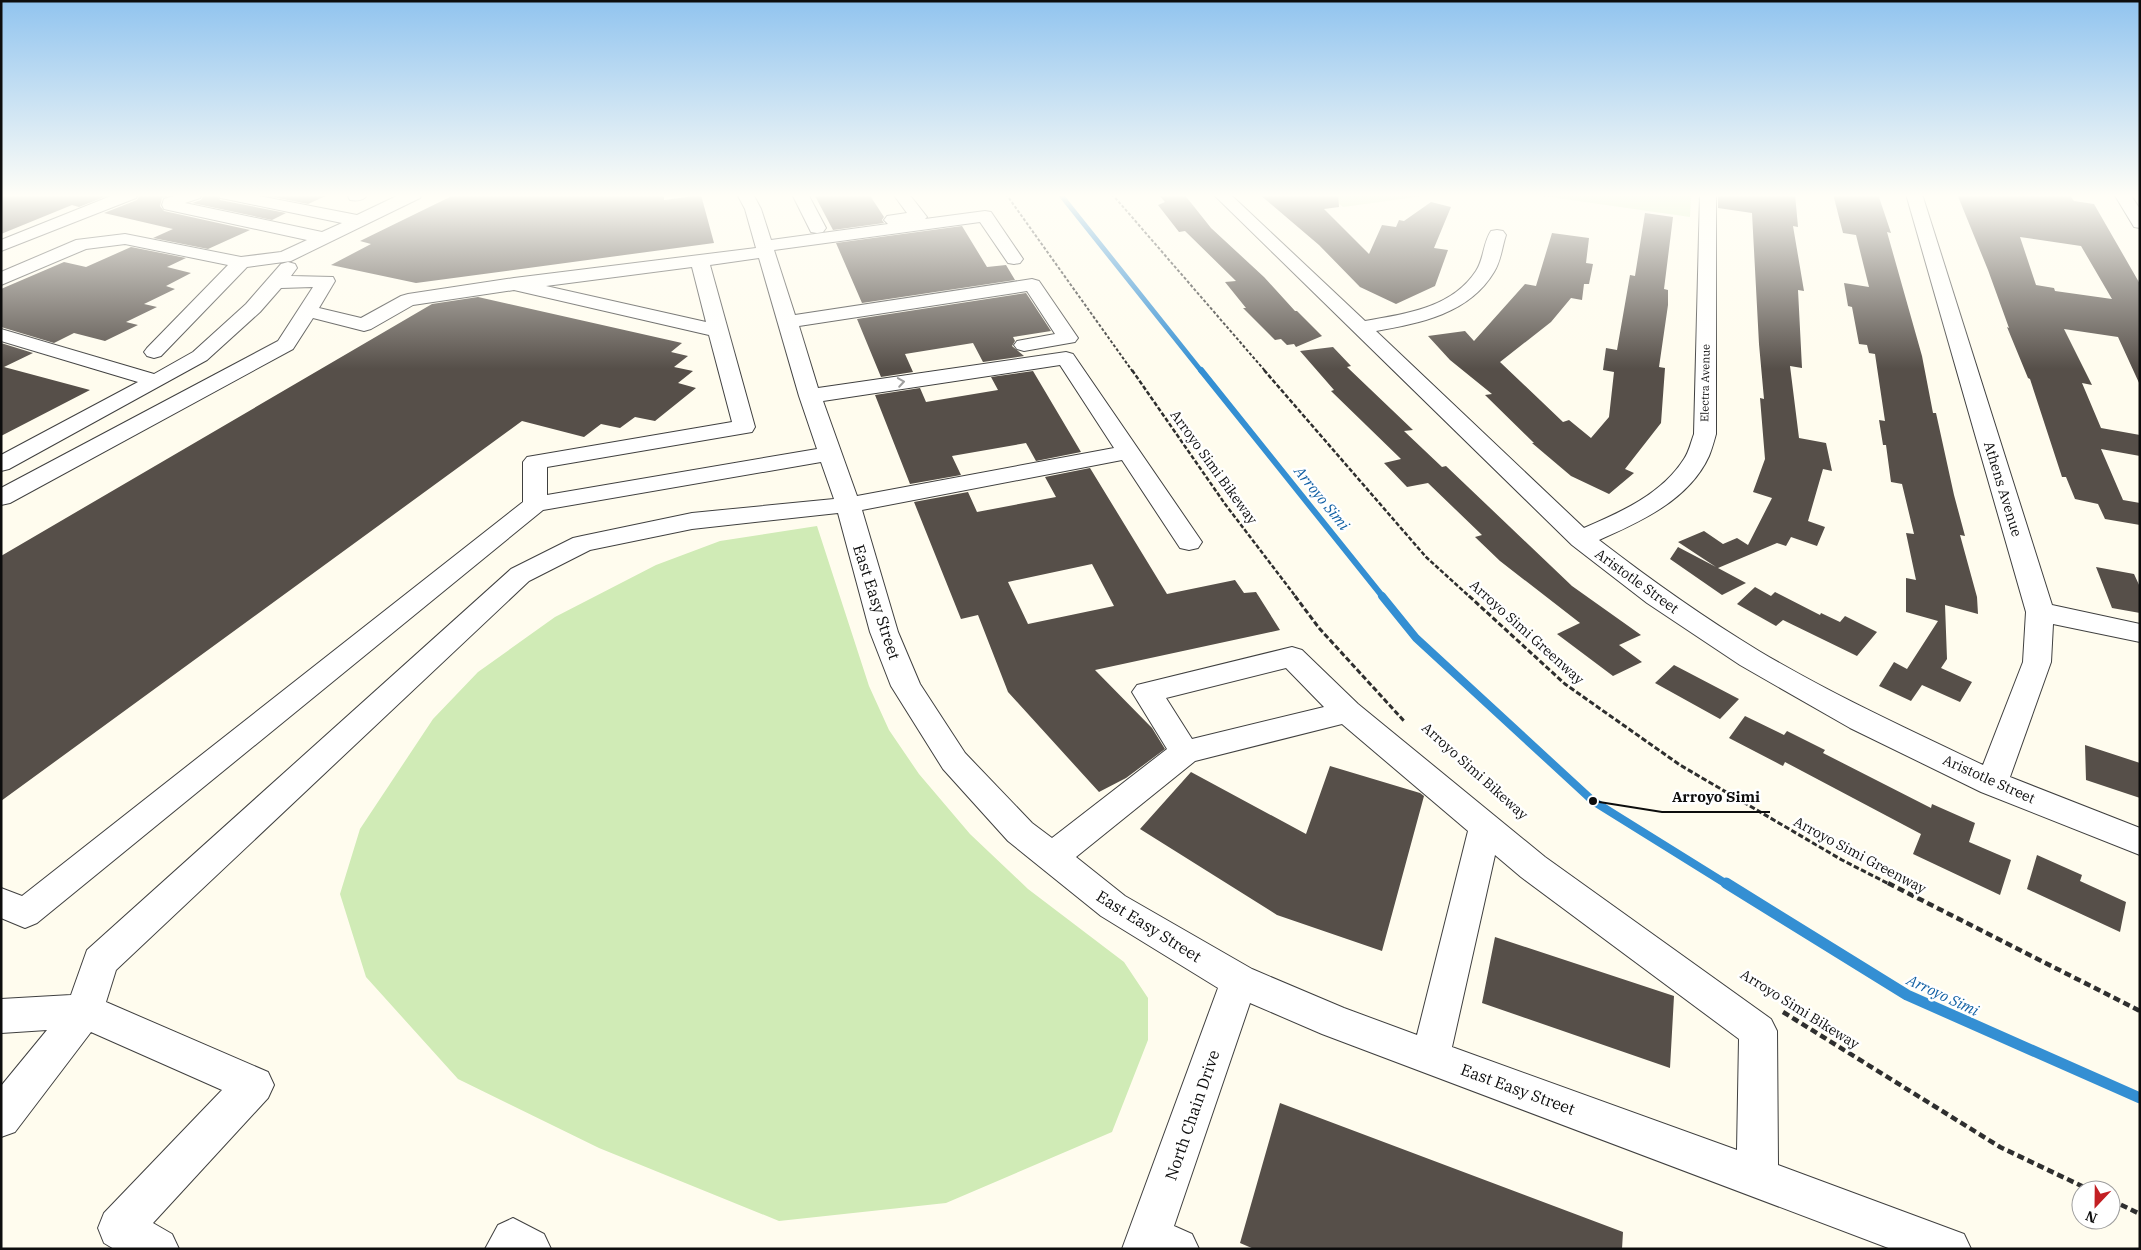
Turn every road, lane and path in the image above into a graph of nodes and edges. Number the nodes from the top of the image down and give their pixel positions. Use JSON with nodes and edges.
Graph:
{"nodes":[{"id":1,"x":63,"y":252,"type":"edge"},
{"id":2,"x":192,"y":252,"type":"edge"},
{"id":3,"x":295,"y":252,"type":"edge"},
{"id":4,"x":733,"y":252,"type":"edge"},
{"id":5,"x":767,"y":252,"type":"edge"},
{"id":6,"x":1010,"y":252,"type":"edge"},
{"id":7,"x":1048,"y":252,"type":"edge"},
{"id":8,"x":1162,"y":252,"type":"edge"},
{"id":9,"x":1282,"y":252,"type":"edge"},
{"id":10,"x":1491,"y":252,"type":"edge"},
{"id":11,"x":1707,"y":252,"type":"edge"},
{"id":12,"x":1932,"y":252,"type":"edge"},
{"id":13,"x":285,"y":257,"type":"junction"},
{"id":14,"x":1014,"y":259,"type":"dead end"},
{"id":15,"x":700,"y":261,"type":"junction"},
{"id":16,"x":241,"y":262,"type":"junction"},
{"id":17,"x":1,"y":279,"type":"edge"},
{"id":18,"x":276,"y":282,"type":"junction"},
{"id":19,"x":514,"y":284,"type":"junction"},
{"id":20,"x":307,"y":311,"type":"junction"},
{"id":21,"x":788,"y":322,"type":"junction"},
{"id":22,"x":1360,"y":328,"type":"junction"},
{"id":23,"x":718,"y":331,"type":"junction"},
{"id":24,"x":1,"y":335,"type":"edge"},
{"id":25,"x":1010,"y":347,"type":"dead end"},
{"id":26,"x":154,"y":352,"type":"dead end"},
{"id":27,"x":981,"y":352,"type":"dead end"},
{"id":28,"x":156,"y":381,"type":"junction"},
{"id":29,"x":808,"y":388,"type":"junction"},
{"id":30,"x":1128,"y":452,"type":"junction"},
{"id":31,"x":830,"y":454,"type":"junction"},
{"id":32,"x":1,"y":464,"type":"edge"},
{"id":33,"x":1,"y":498,"type":"edge"},
{"id":34,"x":536,"y":504,"type":"junction"},
{"id":35,"x":848,"y":505,"type":"junction"},
{"id":36,"x":1581,"y":539,"type":"junction"},
{"id":37,"x":1189,"y":542,"type":"dead end"},
{"id":38,"x":2040,"y":612,"type":"junction"},
{"id":39,"x":2140,"y":634,"type":"edge"},
{"id":40,"x":1347,"y":712,"type":"junction"},
{"id":41,"x":1405,"y":722,"type":"dead end"},
{"id":42,"x":1185,"y":752,"type":"junction"},
{"id":43,"x":1992,"y":783,"type":"junction"},
{"id":44,"x":1485,"y":827,"type":"junction"},
{"id":45,"x":2140,"y":842,"type":"edge"},
{"id":46,"x":1052,"y":857,"type":"junction"},
{"id":47,"x":1,"y":902,"type":"edge"},
{"id":48,"x":1239,"y":981,"type":"junction"},
{"id":49,"x":85,"y":1010,"type":"junction"},
{"id":50,"x":1782,"y":1010,"type":"dead end"},
{"id":51,"x":2140,"y":1011,"type":"edge"},
{"id":52,"x":1,"y":1016,"type":"edge"},
{"id":53,"x":1431,"y":1057,"type":"junction"},
{"id":54,"x":1,"y":1118,"type":"edge"},
{"id":55,"x":1757,"y":1178,"type":"junction"},
{"id":56,"x":2071,"y":1181,"type":"edge"},
{"id":57,"x":2121,"y":1205,"type":"edge"},
{"id":58,"x":2140,"y":1214,"type":"edge"},
{"id":59,"x":1157,"y":1245,"type":"edge"},
{"id":60,"x":157,"y":1249,"type":"edge"},
{"id":61,"x":507,"y":1249,"type":"edge"},
{"id":62,"x":529,"y":1249,"type":"edge"},
{"id":63,"x":1949,"y":1249,"type":"edge"}],
"edges":[{"from":1,"to":17,"type":"street"},
{"from":2,"to":16,"type":"street"},
{"from":3,"to":13,"type":"street"},
{"from":4,"to":15,"type":"street"},
{"from":5,"to":21,"type":"street","name":"East Easy Street"},
{"from":6,"to":14,"type":"street"},
{"from":7,"to":41,"type":"path","name":"Arroyo Simi Bikeway"},
{"from":8,"to":51,"type":"path","name":"Arroyo Simi Greenway"},
{"from":9,"to":22,"type":"street","name":"Aristotle Street"},
{"from":10,"to":22,"type":"street"},
{"from":11,"to":36,"type":"street","name":"Electra Avenue"},
{"from":12,"to":38,"type":"street","name":"Athens Avenue"},
{"from":13,"to":16,"type":"street"},
{"from":13,"to":18,"type":"street"},
{"from":15,"to":19,"type":"street"},
{"from":15,"to":23,"type":"street"},
{"from":16,"to":26,"type":"street"},
{"from":18,"to":20,"type":"street"},
{"from":18,"to":28,"type":"street"},
{"from":19,"to":20,"type":"street"},
{"from":19,"to":23,"type":"street"},
{"from":20,"to":33,"type":"street"},
{"from":21,"to":25,"type":"street"},
{"from":21,"to":29,"type":"street","name":"East Easy Street"},
{"from":22,"to":36,"type":"street","name":"Aristotle Street"},
{"from":23,"to":34,"type":"street"},
{"from":24,"to":28,"type":"street"},
{"from":27,"to":29,"type":"street"},
{"from":28,"to":32,"type":"street"},
{"from":29,"to":30,"type":"street","one_way":true},
{"from":29,"to":31,"type":"street","name":"East Easy Street"},
{"from":30,"to":35,"type":"street"},
{"from":30,"to":37,"type":"street"},
{"from":31,"to":34,"type":"street"},
{"from":31,"to":35,"type":"street","name":"East Easy Street"},
{"from":34,"to":47,"type":"street"},
{"from":35,"to":46,"type":"street","name":"East Easy Street"},
{"from":35,"to":49,"type":"street"},
{"from":36,"to":43,"type":"street","name":"Aristotle Street"},
{"from":38,"to":39,"type":"street"},
{"from":38,"to":43,"type":"street","name":"Athens Avenue"},
{"from":40,"to":42,"type":"street"},
{"from":40,"to":42,"type":"street"},
{"from":40,"to":44,"type":"street"},
{"from":42,"to":46,"type":"street"},
{"from":43,"to":45,"type":"street","name":"Aristotle Street"},
{"from":44,"to":53,"type":"street"},
{"from":44,"to":55,"type":"street"},
{"from":46,"to":48,"type":"street","name":"East Easy Street"},
{"from":48,"to":53,"type":"street","name":"East Easy Street"},
{"from":48,"to":59,"type":"street","name":"North Chain Drive"},
{"from":49,"to":52,"type":"street"},
{"from":49,"to":54,"type":"street"},
{"from":49,"to":60,"type":"street"},
{"from":50,"to":56,"type":"path","name":"Arroyo Simi Bikeway"},
{"from":53,"to":55,"type":"street","name":"East Easy Street"},
{"from":55,"to":63,"type":"street","name":"East Easy Street"},
{"from":57,"to":58,"type":"path"},
{"from":61,"to":62,"type":"street"}]}
